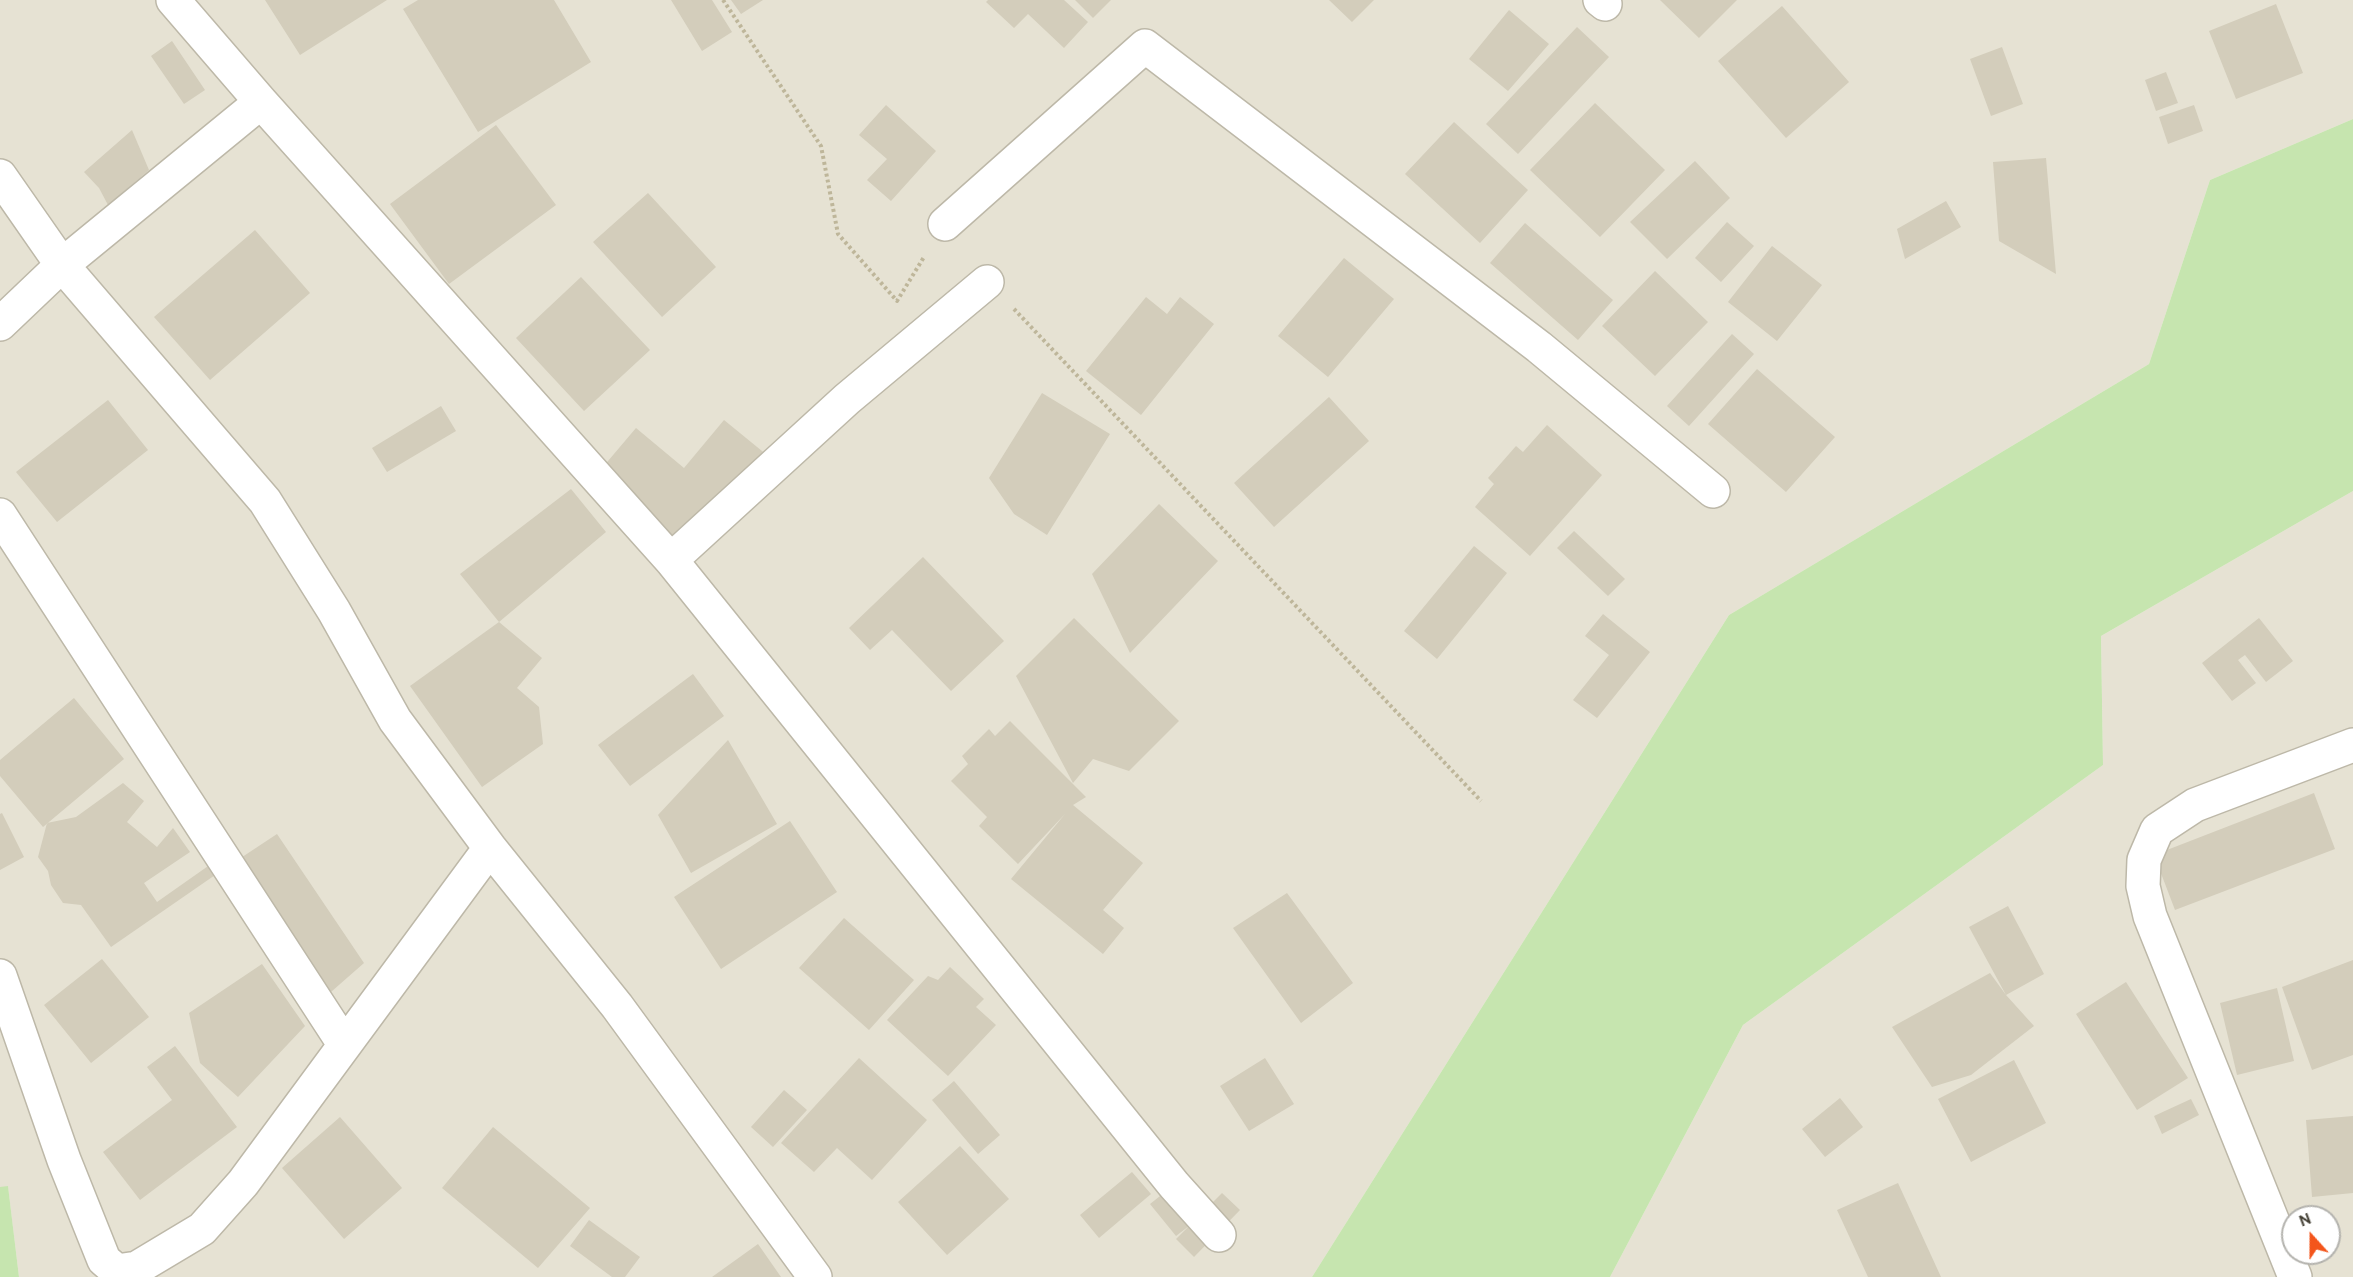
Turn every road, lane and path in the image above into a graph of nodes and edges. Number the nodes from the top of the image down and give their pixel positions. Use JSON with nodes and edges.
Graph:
{"nodes":[{"id":1,"x":173,"y":0,"type":"edge"},
{"id":2,"x":723,"y":0,"type":"edge"},
{"id":3,"x":261,"y":102,"type":"junction"},
{"id":4,"x":0,"y":176,"type":"edge"},
{"id":5,"x":945,"y":224,"type":"joint"},
{"id":6,"x":62,"y":265,"type":"junction"},
{"id":7,"x":987,"y":282,"type":"joint"},
{"id":8,"x":0,"y":324,"type":"edge"},
{"id":9,"x":1713,"y":491,"type":"dead end"},
{"id":10,"x":0,"y":515,"type":"edge"},
{"id":11,"x":671,"y":560,"type":"junction"},
{"id":12,"x":2353,"y":745,"type":"edge"},
{"id":13,"x":1481,"y":801,"type":"dead end"},
{"id":14,"x":490,"y":848,"type":"junction"},
{"id":15,"x":0,"y":976,"type":"edge"},
{"id":16,"x":5,"y":1008,"type":"edge"},
{"id":17,"x":344,"y":1044,"type":"junction"},
{"id":18,"x":1219,"y":1235,"type":"dead end"},
{"id":19,"x":815,"y":1277,"type":"edge"},
{"id":20,"x":2295,"y":1277,"type":"edge"}],
"edges":[{"from":1,"to":3,"type":"street"},
{"from":2,"to":5,"type":"path"},
{"from":3,"to":6,"type":"street"},
{"from":3,"to":11,"type":"street"},
{"from":4,"to":6,"type":"street"},
{"from":5,"to":9,"type":"street"},
{"from":6,"to":8,"type":"street"},
{"from":6,"to":14,"type":"street"},
{"from":7,"to":11,"type":"street"},
{"from":7,"to":13,"type":"path"},
{"from":10,"to":17,"type":"street"},
{"from":11,"to":18,"type":"street"},
{"from":12,"to":20,"type":"street"},
{"from":14,"to":17,"type":"street"},
{"from":14,"to":19,"type":"street"},
{"from":15,"to":16,"type":"street"},
{"from":16,"to":17,"type":"street"}]}
